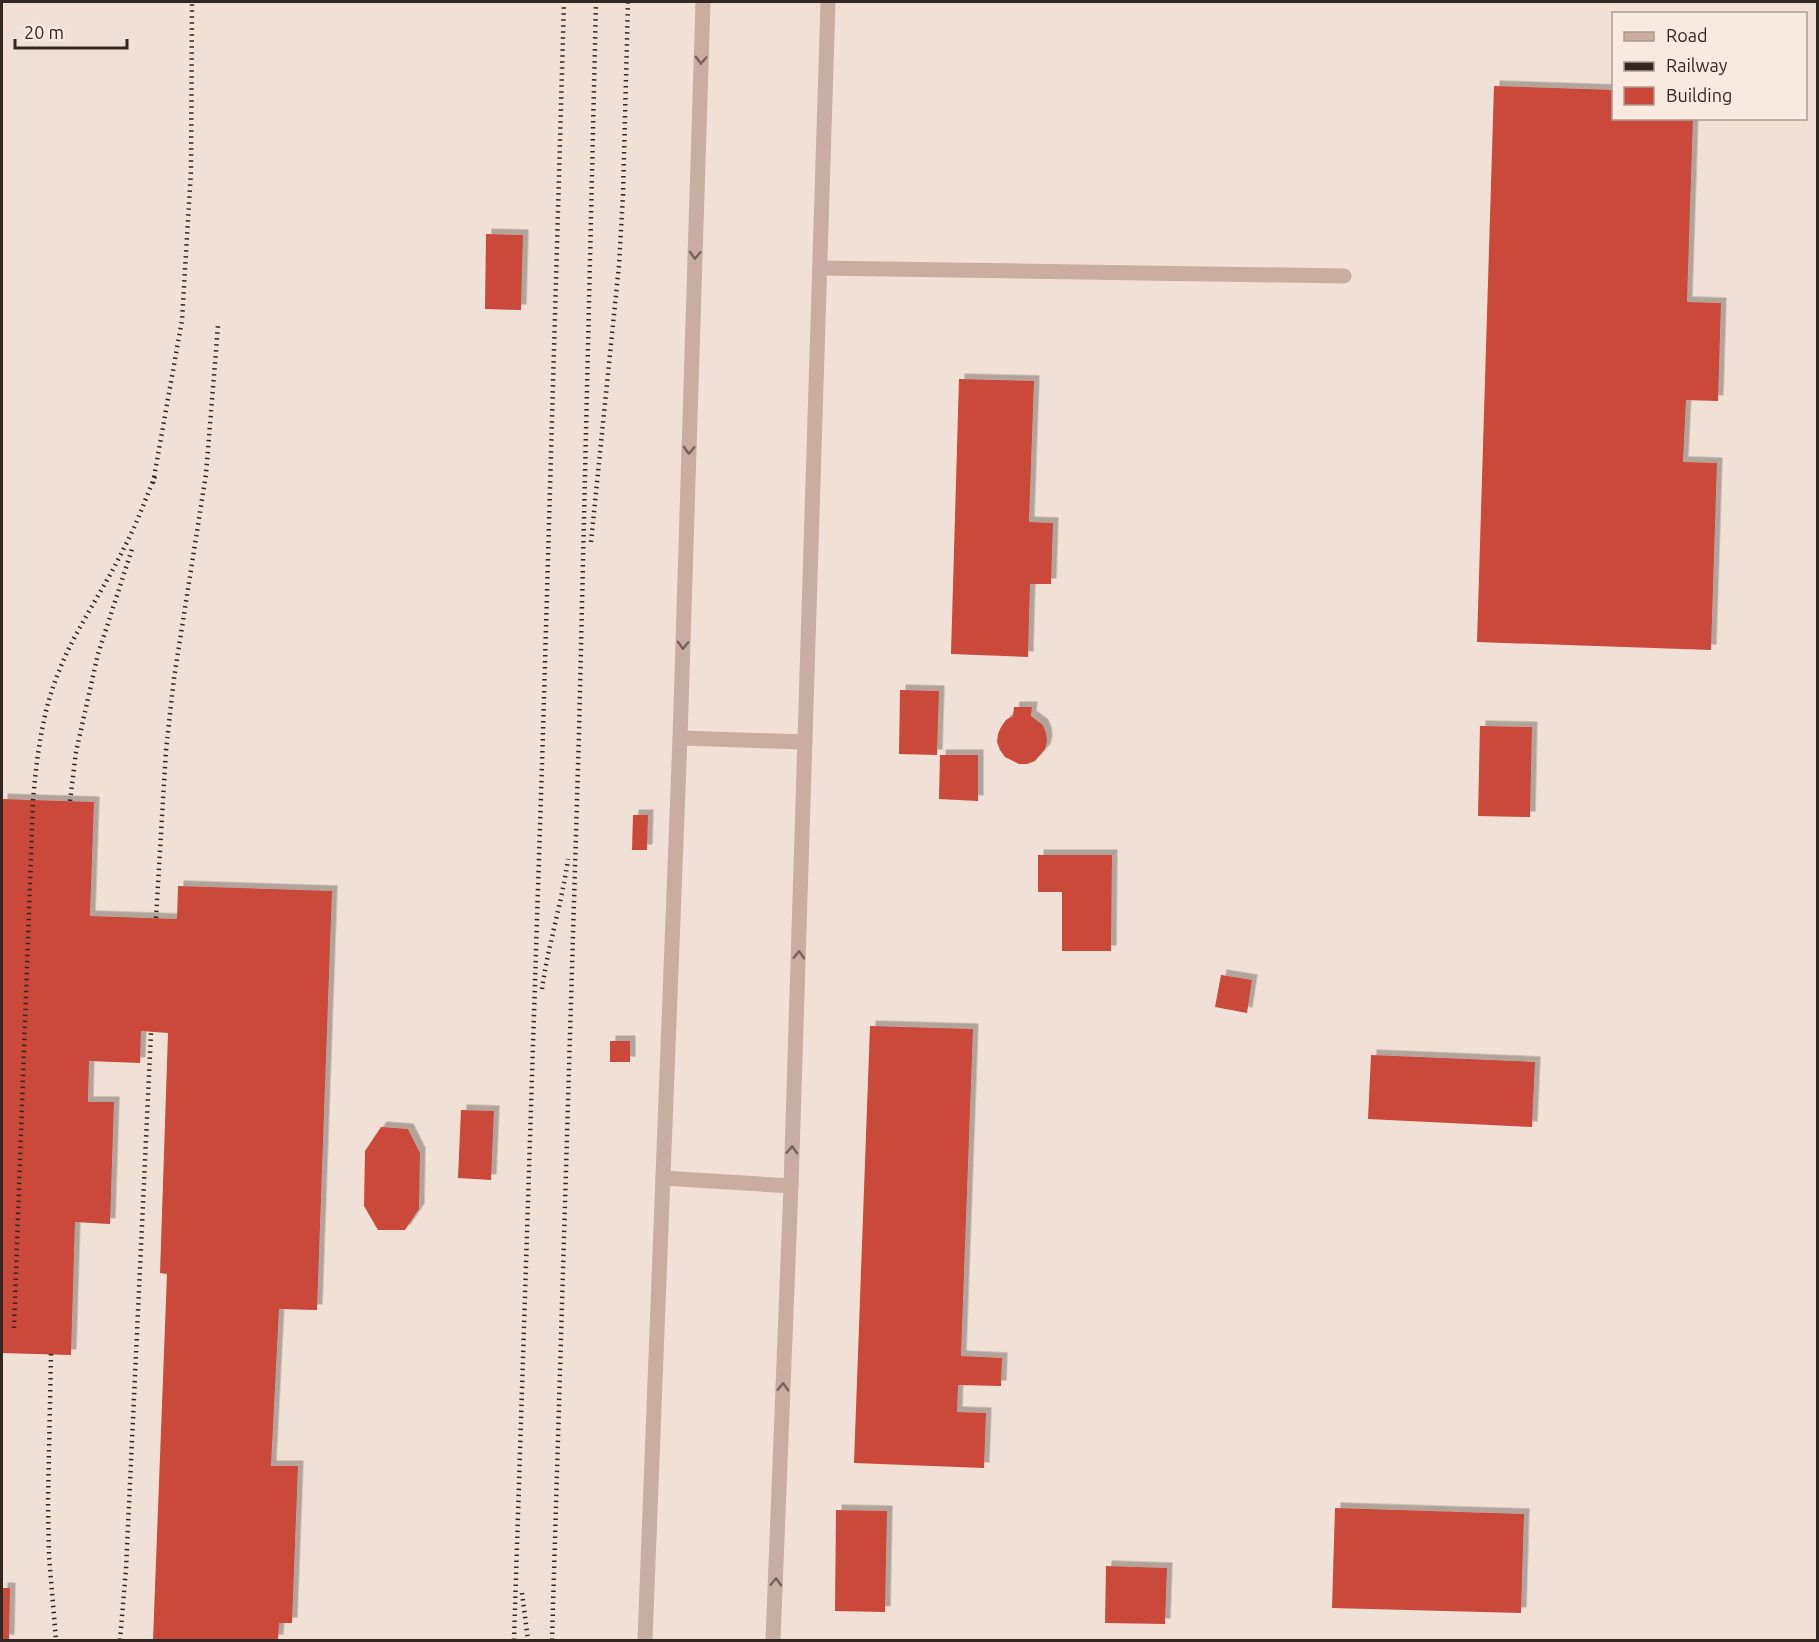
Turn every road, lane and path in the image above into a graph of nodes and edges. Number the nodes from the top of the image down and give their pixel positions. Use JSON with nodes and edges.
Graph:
{"nodes":[{"id":1,"x":703,"y":2,"type":"edge"},
{"id":2,"x":828,"y":2,"type":"edge"},
{"id":3,"x":820,"y":268,"type":"junction"},
{"id":4,"x":1344,"y":276,"type":"dead end"},
{"id":5,"x":680,"y":738,"type":"junction"},
{"id":6,"x":805,"y":742,"type":"junction"},
{"id":7,"x":663,"y":1178,"type":"junction"},
{"id":8,"x":791,"y":1186,"type":"junction"},
{"id":9,"x":645,"y":1641,"type":"edge"},
{"id":10,"x":773,"y":1641,"type":"edge"}],
"edges":[{"from":1,"to":5,"type":"lane","one_way":true},
{"from":2,"to":3,"type":"lane"},
{"from":3,"to":4,"type":"lane"},
{"from":3,"to":6,"type":"lane"},
{"from":5,"to":6,"type":"lane"},
{"from":5,"to":7,"type":"lane"},
{"from":8,"to":6,"type":"lane","one_way":true},
{"from":7,"to":8,"type":"lane"},
{"from":7,"to":9,"type":"lane"},
{"from":10,"to":8,"type":"lane","one_way":true}]}
